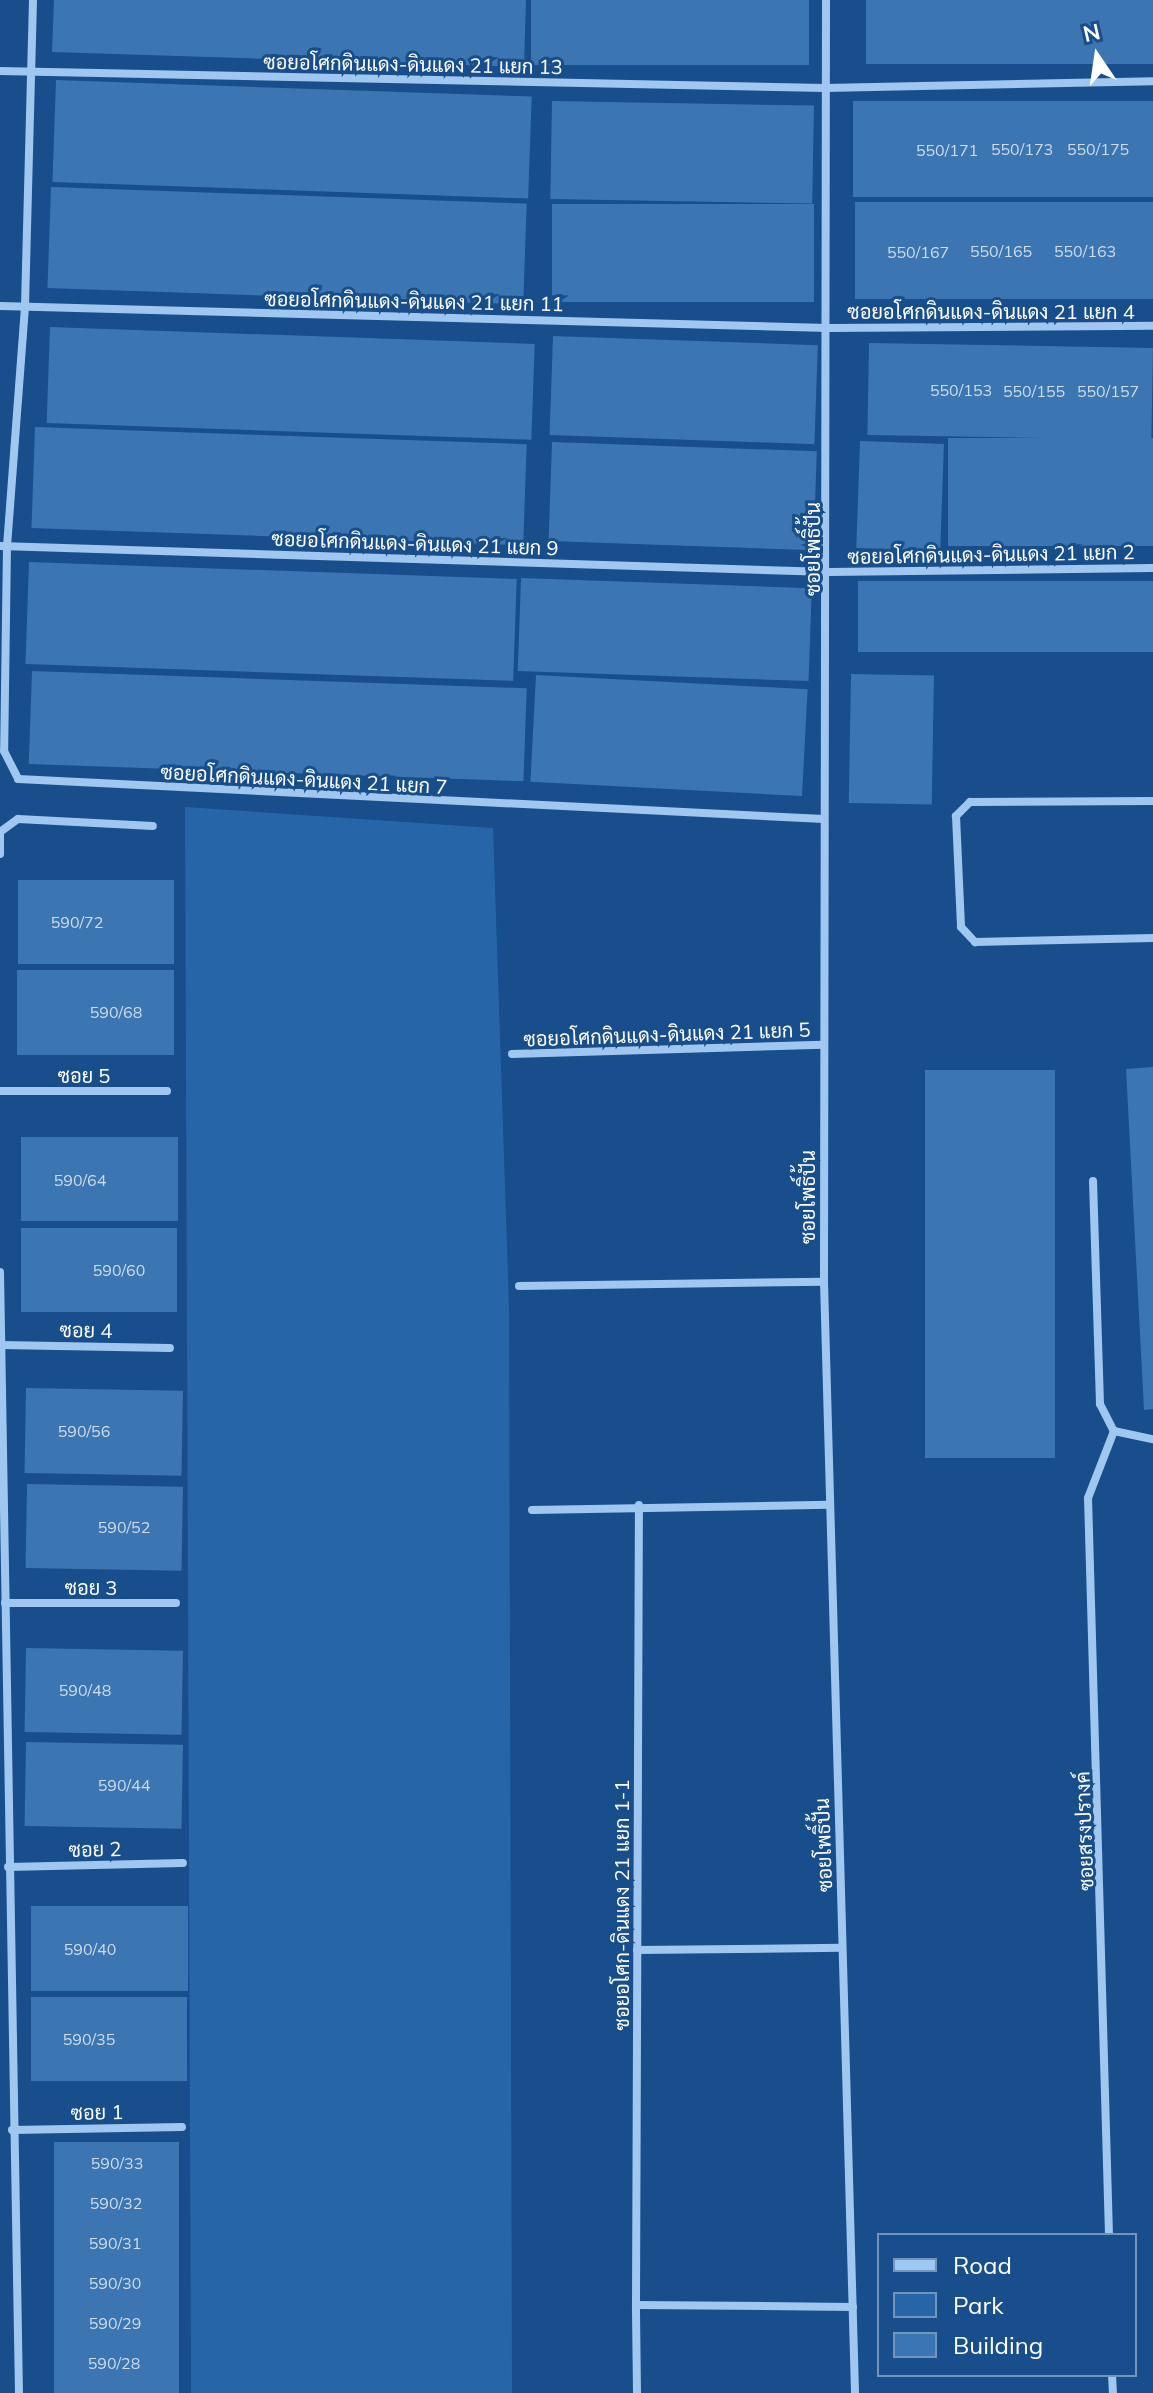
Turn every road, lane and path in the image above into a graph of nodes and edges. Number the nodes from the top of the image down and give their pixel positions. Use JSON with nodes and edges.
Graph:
{"nodes":[{"id":1,"x":33,"y":0,"type":"edge"},
{"id":2,"x":826,"y":0,"type":"edge"},
{"id":3,"x":0,"y":71,"type":"edge"},
{"id":4,"x":29,"y":72,"type":"junction"},
{"id":5,"x":1153,"y":81,"type":"edge"},
{"id":6,"x":825,"y":88,"type":"junction"},
{"id":7,"x":0,"y":306,"type":"edge"},
{"id":8,"x":25,"y":307,"type":"junction"},
{"id":9,"x":1153,"y":326,"type":"edge"},
{"id":10,"x":828,"y":328,"type":"junction"},
{"id":11,"x":3,"y":546,"type":"edge"},
{"id":12,"x":1153,"y":568,"type":"edge"},
{"id":13,"x":829,"y":572,"type":"junction"},
{"id":14,"x":1153,"y":801,"type":"edge"},
{"id":15,"x":824,"y":819,"type":"junction"},
{"id":16,"x":153,"y":826,"type":"dead end"},
{"id":17,"x":0,"y":854,"type":"edge"},
{"id":18,"x":1153,"y":938,"type":"edge"},
{"id":19,"x":823,"y":1045,"type":"junction"},
{"id":20,"x":512,"y":1054,"type":"dead end"},
{"id":21,"x":0,"y":1091,"type":"edge"},
{"id":22,"x":167,"y":1091,"type":"dead end"},
{"id":23,"x":1093,"y":1181,"type":"dead end"},
{"id":24,"x":0,"y":1272,"type":"edge"},
{"id":25,"x":824,"y":1282,"type":"junction"},
{"id":26,"x":519,"y":1286,"type":"dead end"},
{"id":27,"x":1,"y":1345,"type":"edge"},
{"id":28,"x":170,"y":1348,"type":"dead end"},
{"id":29,"x":1114,"y":1431,"type":"junction"},
{"id":30,"x":1153,"y":1439,"type":"edge"},
{"id":31,"x":639,"y":1505,"type":"junction"},
{"id":32,"x":829,"y":1505,"type":"junction"},
{"id":33,"x":532,"y":1510,"type":"dead end"},
{"id":34,"x":5,"y":1603,"type":"junction"},
{"id":35,"x":176,"y":1603,"type":"dead end"},
{"id":36,"x":183,"y":1863,"type":"dead end"},
{"id":37,"x":8,"y":1867,"type":"junction"},
{"id":38,"x":842,"y":1948,"type":"junction"},
{"id":39,"x":637,"y":1950,"type":"junction"},
{"id":40,"x":182,"y":2127,"type":"dead end"},
{"id":41,"x":12,"y":2130,"type":"junction"},
{"id":42,"x":0,"y":2196,"type":"edge"},
{"id":43,"x":13,"y":2196,"type":"junction"},
{"id":44,"x":1109,"y":2233,"type":"edge"},
{"id":45,"x":636,"y":2305,"type":"junction"},
{"id":46,"x":853,"y":2307,"type":"junction"},
{"id":47,"x":19,"y":2393,"type":"edge"},
{"id":48,"x":637,"y":2393,"type":"edge"},
{"id":49,"x":855,"y":2393,"type":"edge"}],
"edges":[{"from":1,"to":4,"type":"street"},
{"from":2,"to":6,"type":"street","name":"ซอยโพธิ์ปั้น"},
{"from":3,"to":4,"type":"street","name":"ซอยอโศกดินแดง-ดินแดง 21 แยก 13"},
{"from":4,"to":6,"type":"street","name":"ซอยอโศกดินแดง-ดินแดง 21 แยก 13"},
{"from":4,"to":8,"type":"street"},
{"from":5,"to":6,"type":"street","name":"ซอยอโศกดินแดง-ดินแดง 21 แยก 13"},
{"from":6,"to":10,"type":"street","name":"ซอยโพธิ์ปั้น"},
{"from":7,"to":8,"type":"street","name":"ซอยอโศกดินแดง-ดินแดง 21 แยก 11"},
{"from":8,"to":10,"type":"street","name":"ซอยอโศกดินแดง-ดินแดง 21 แยก 11"},
{"from":8,"to":11,"type":"street"},
{"from":9,"to":10,"type":"street","name":"ซอยอโศกดินแดง-ดินแดง 21 แยก 4"},
{"from":10,"to":13,"type":"street","name":"ซอยโพธิ์ปั้น"},
{"from":11,"to":13,"type":"street","name":"ซอยอโศกดินแดง-ดินแดง 21 แยก 9"},
{"from":11,"to":15,"type":"street","name":"ซอยอโศกดินแดง-ดินแดง 21 แยก 7"},
{"from":12,"to":13,"type":"street","name":"ซอยอโศกดินแดง-ดินแดง 21 แยก 2"},
{"from":13,"to":15,"type":"street","name":"ซอยโพธิ์ปั้น"},
{"from":14,"to":18,"type":"street"},
{"from":15,"to":19,"type":"street","name":"ซอยโพธิ์ปั้น"},
{"from":16,"to":17,"type":"street"},
{"from":19,"to":20,"type":"street","name":"ซอยอโศกดินแดง-ดินแดง 21 แยก 5"},
{"from":19,"to":25,"type":"street","name":"ซอยโพธิ์ปั้น"},
{"from":21,"to":22,"type":"street","name":"ซอย 5"},
{"from":23,"to":29,"type":"street"},
{"from":24,"to":27,"type":"street"},
{"from":25,"to":26,"type":"street"},
{"from":25,"to":32,"type":"street","name":"ซอยโพธิ์ปั้น"},
{"from":27,"to":28,"type":"street","name":"ซอย 4"},
{"from":27,"to":34,"type":"street"},
{"from":29,"to":30,"type":"street"},
{"from":29,"to":44,"type":"street","name":"ซอยสรงปรางค์"},
{"from":31,"to":32,"type":"street"},
{"from":31,"to":33,"type":"street"},
{"from":31,"to":39,"type":"street","name":"ซอยอโศก-ดินแดง 21 แยก 1-1"},
{"from":32,"to":38,"type":"street","name":"ซอยโพธิ์ปั้น"},
{"from":34,"to":35,"type":"street","name":"ซอย 3"},
{"from":34,"to":37,"type":"street"},
{"from":36,"to":37,"type":"street","name":"ซอย 2"},
{"from":37,"to":41,"type":"street"},
{"from":38,"to":39,"type":"street"},
{"from":38,"to":46,"type":"street","name":"ซอยโพธิ์ปั้น"},
{"from":39,"to":45,"type":"street","name":"ซอยอโศก-ดินแดง 21 แยก 1-1"},
{"from":40,"to":41,"type":"street","name":"ซอย 1"},
{"from":41,"to":43,"type":"street"},
{"from":42,"to":43,"type":"street"},
{"from":43,"to":47,"type":"street"},
{"from":45,"to":46,"type":"street"},
{"from":45,"to":48,"type":"street","name":"ซอยอโศก-ดินแดง 21 แยก 1-1"},
{"from":46,"to":49,"type":"street","name":"ซอยโพธิ์ปั้น"}]}
